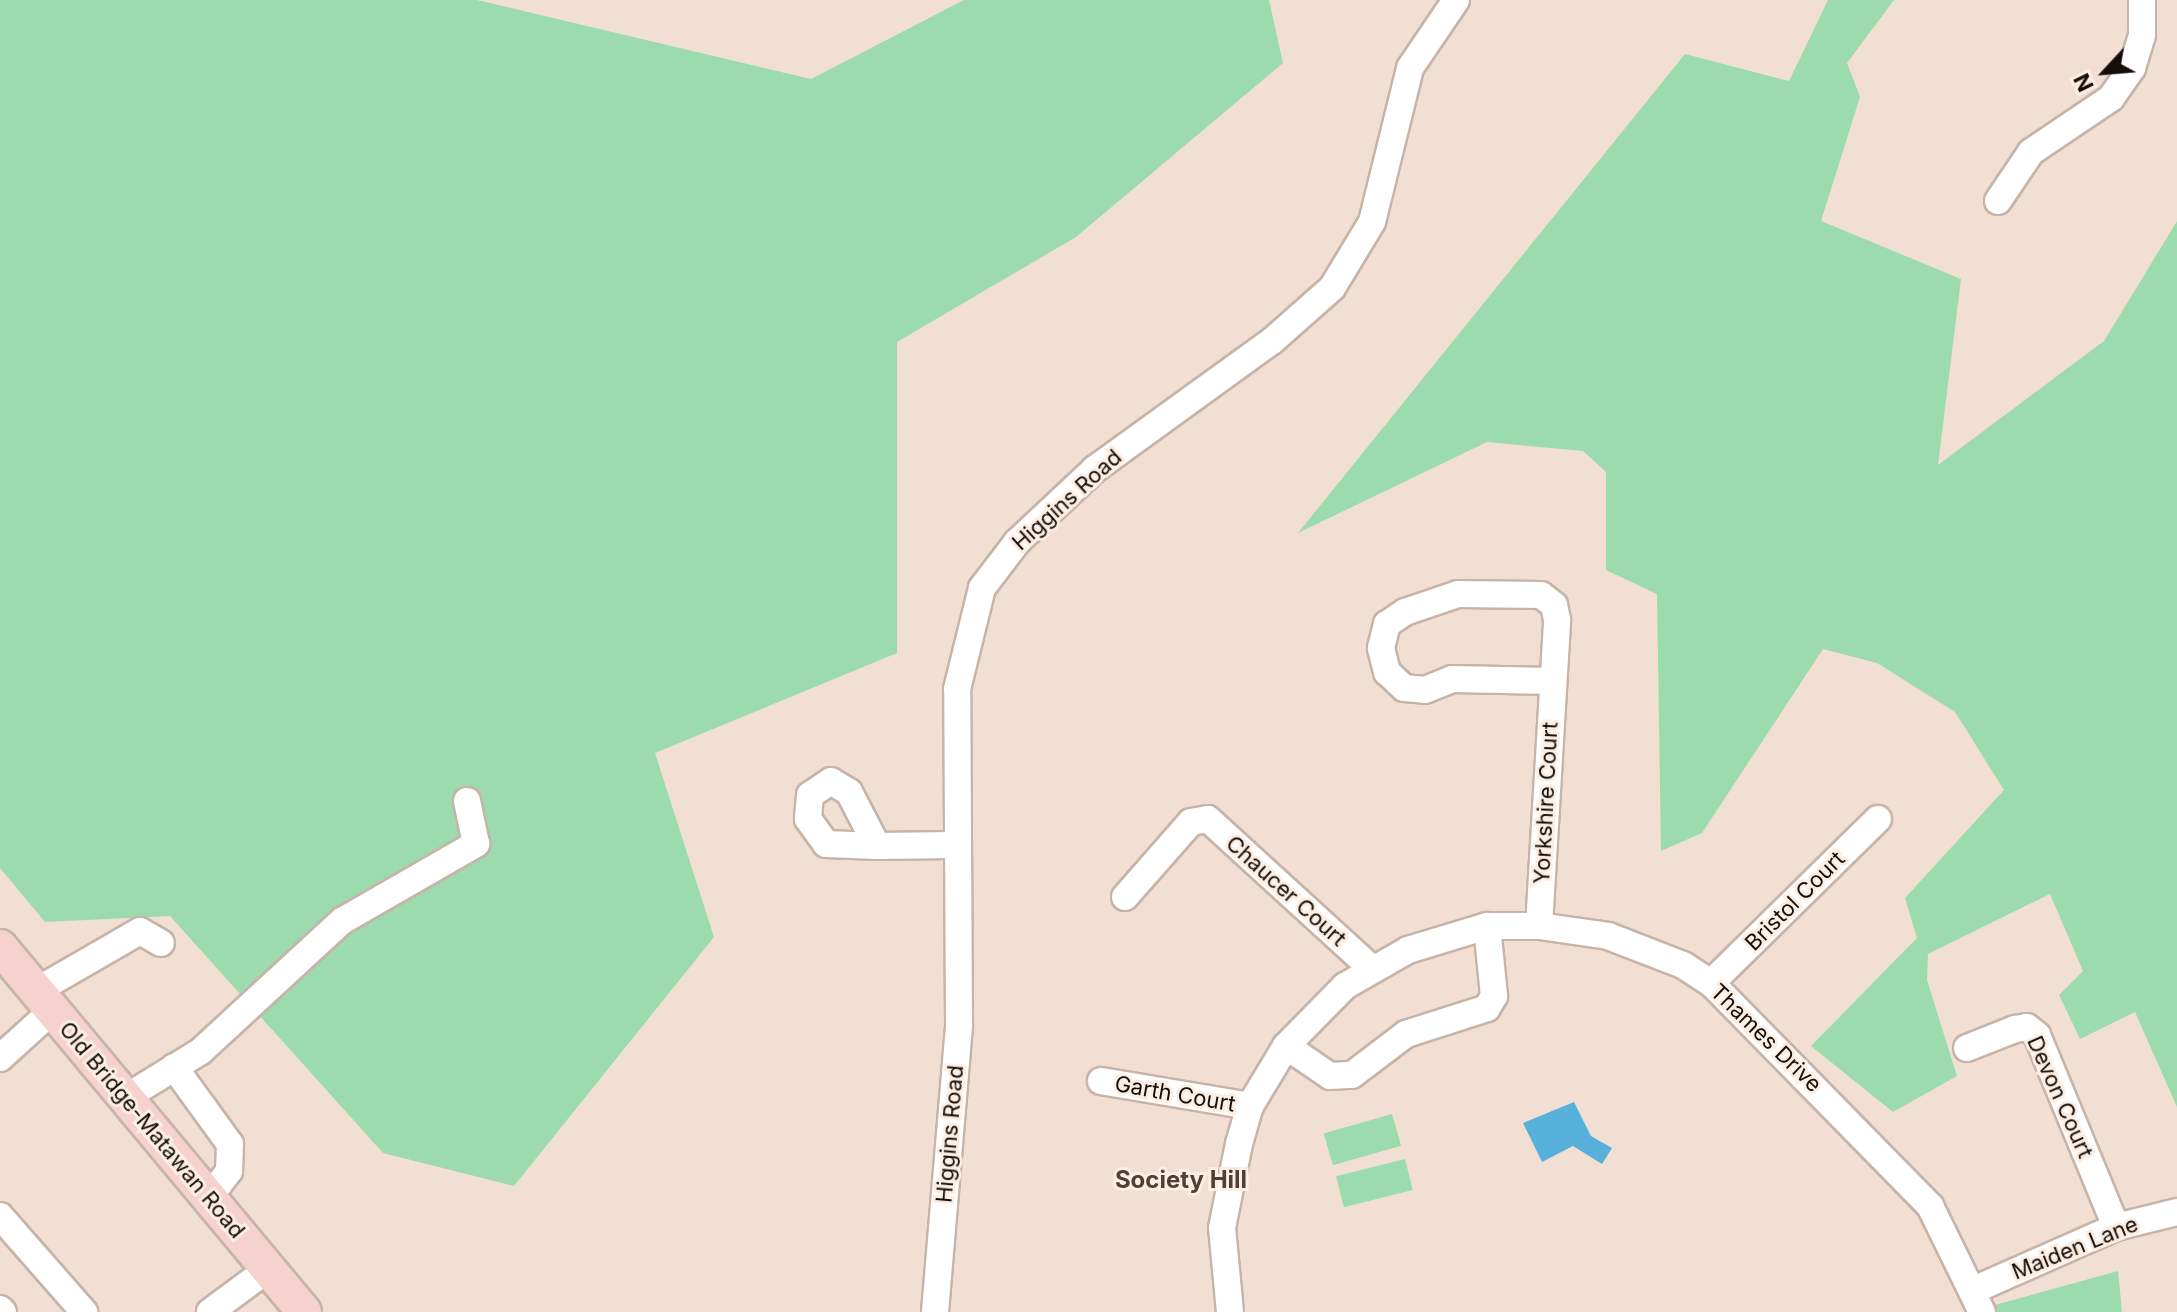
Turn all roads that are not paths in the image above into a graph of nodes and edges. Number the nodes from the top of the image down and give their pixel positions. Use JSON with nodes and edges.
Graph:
{"nodes":[{"id":1,"x":1456,"y":0,"type":"edge"},
{"id":2,"x":2142,"y":0,"type":"edge"},
{"id":3,"x":1998,"y":201,"type":"dead end"},
{"id":4,"x":1552,"y":681,"type":"junction"},
{"id":5,"x":467,"y":801,"type":"dead end"},
{"id":6,"x":1878,"y":819,"type":"dead end"},
{"id":7,"x":954,"y":845,"type":"junction"},
{"id":8,"x":877,"y":846,"type":"dead end"},
{"id":9,"x":1125,"y":897,"type":"dead end"},
{"id":10,"x":1487,"y":926,"type":"junction"},
{"id":11,"x":1539,"y":926,"type":"junction"},
{"id":12,"x":161,"y":943,"type":"dead end"},
{"id":13,"x":0,"y":947,"type":"edge"},
{"id":14,"x":1371,"y":968,"type":"junction"},
{"id":15,"x":1711,"y":983,"type":"junction"},
{"id":16,"x":44,"y":1000,"type":"junction"},
{"id":17,"x":1286,"y":1046,"type":"junction"},
{"id":18,"x":1967,"y":1048,"type":"dead end"},
{"id":19,"x":0,"y":1058,"type":"edge"},
{"id":20,"x":174,"y":1067,"type":"junction"},
{"id":21,"x":1101,"y":1081,"type":"dead end"},
{"id":22,"x":125,"y":1098,"type":"junction"},
{"id":23,"x":1250,"y":1106,"type":"junction"},
{"id":24,"x":209,"y":1198,"type":"junction"},
{"id":25,"x":2177,"y":1212,"type":"edge"},
{"id":26,"x":0,"y":1216,"type":"edge"},
{"id":27,"x":2116,"y":1227,"type":"junction"},
{"id":28,"x":268,"y":1269,"type":"junction"},
{"id":29,"x":1979,"y":1300,"type":"edge"},
{"id":30,"x":84,"y":1312,"type":"edge"},
{"id":31,"x":210,"y":1312,"type":"edge"},
{"id":32,"x":304,"y":1312,"type":"edge"},
{"id":33,"x":935,"y":1312,"type":"edge"},
{"id":34,"x":1230,"y":1312,"type":"edge"}],
"edges":[{"from":1,"to":7,"type":"street","name":"Higgins Road"},
{"from":2,"to":3,"type":"street"},
{"from":4,"to":4,"type":"street","name":"Yorkshire Court"},
{"from":4,"to":11,"type":"street","name":"Yorkshire Court"},
{"from":5,"to":20,"type":"street"},
{"from":6,"to":15,"type":"street","name":"Bristol Court"},
{"from":7,"to":8,"type":"street"},
{"from":7,"to":33,"type":"street","name":"Higgins Road"},
{"from":9,"to":14,"type":"street","name":"Chaucer Court"},
{"from":10,"to":11,"type":"street","name":"Thames Drive"},
{"from":10,"to":14,"type":"street","name":"Thames Drive"},
{"from":10,"to":17,"type":"street"},
{"from":11,"to":15,"type":"street","name":"Thames Drive"},
{"from":12,"to":16,"type":"street"},
{"from":13,"to":16,"type":"main road","name":"Old Bridge-Matawan Road"},
{"from":14,"to":17,"type":"street","name":"Thames Drive"},
{"from":15,"to":29,"type":"street","name":"Thames Drive"},
{"from":16,"to":19,"type":"street"},
{"from":16,"to":22,"type":"main road","name":"Old Bridge-Matawan Road"},
{"from":17,"to":23,"type":"street","name":"Thames Drive"},
{"from":18,"to":27,"type":"street","name":"Devon Court"},
{"from":20,"to":22,"type":"street"},
{"from":20,"to":24,"type":"street"},
{"from":21,"to":23,"type":"street","name":"Garth Court"},
{"from":22,"to":24,"type":"main road","name":"Old Bridge-Matawan Road"},
{"from":23,"to":34,"type":"street","name":"Thames Drive"},
{"from":24,"to":28,"type":"main road","name":"Old Bridge-Matawan Road"},
{"from":25,"to":27,"type":"street","name":"Maiden Lane"},
{"from":26,"to":30,"type":"street"},
{"from":27,"to":29,"type":"street","name":"Maiden Lane"},
{"from":28,"to":31,"type":"street"},
{"from":28,"to":32,"type":"main road","name":"Old Bridge-Matawan Road"}]}
